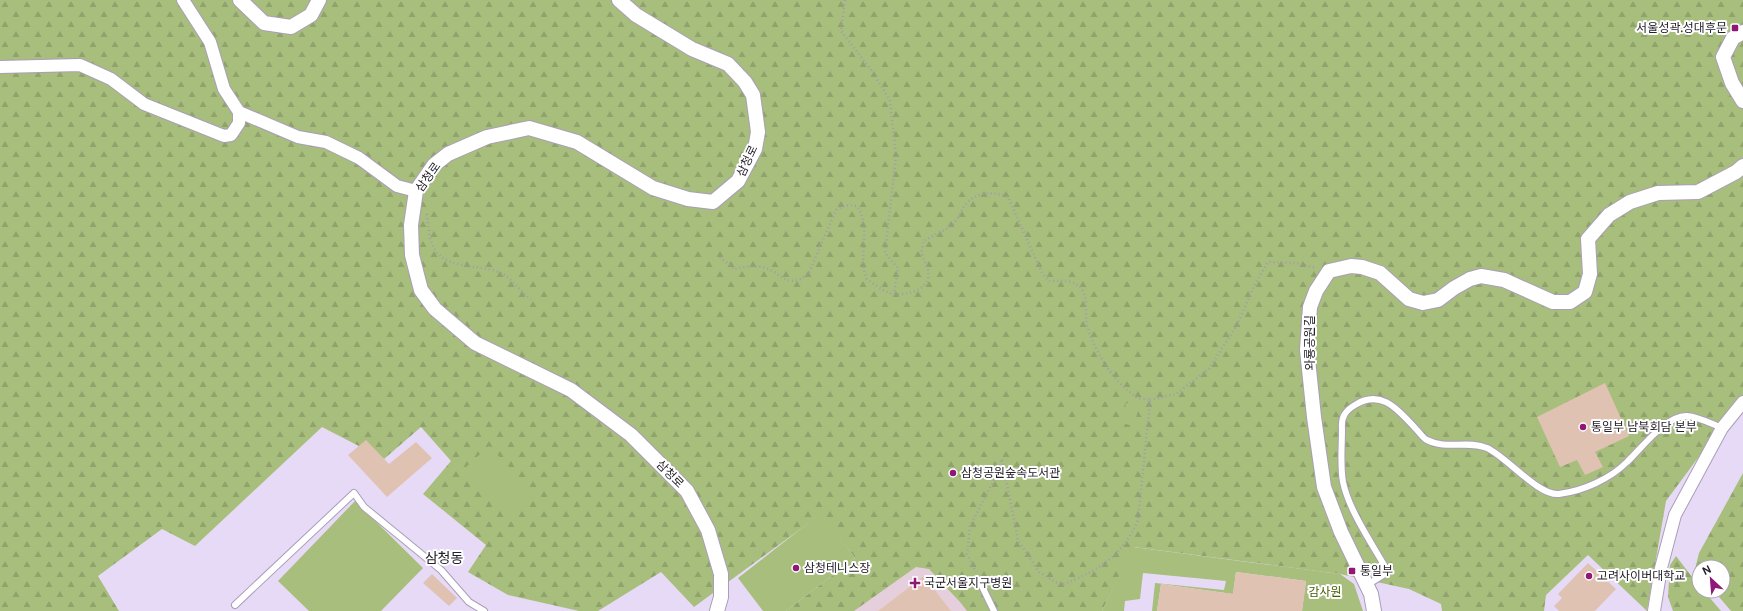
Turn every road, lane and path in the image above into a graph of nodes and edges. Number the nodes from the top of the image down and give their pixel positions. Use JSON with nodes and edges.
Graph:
{"nodes":[{"id":1,"x":183,"y":0,"type":"edge"},
{"id":2,"x":240,"y":0,"type":"edge"},
{"id":3,"x":319,"y":0,"type":"edge"},
{"id":4,"x":619,"y":0,"type":"edge"},
{"id":5,"x":845,"y":0,"type":"edge"},
{"id":6,"x":1743,"y":32,"type":"edge"},
{"id":7,"x":0,"y":67,"type":"edge"},
{"id":8,"x":1743,"y":101,"type":"edge"},
{"id":9,"x":239,"y":112,"type":"junction"},
{"id":10,"x":1743,"y":166,"type":"edge"},
{"id":11,"x":416,"y":191,"type":"junction"},
{"id":12,"x":429,"y":237,"type":"dead end"},
{"id":13,"x":720,"y":257,"type":"dead end"},
{"id":14,"x":1329,"y":271,"type":"junction"},
{"id":15,"x":894,"y":294,"type":"junction"},
{"id":16,"x":531,"y":299,"type":"dead end"},
{"id":17,"x":1150,"y":400,"type":"junction"},
{"id":18,"x":1743,"y":402,"type":"edge"},
{"id":19,"x":1722,"y":428,"type":"junction"},
{"id":20,"x":979,"y":580,"type":"joint"},
{"id":21,"x":1366,"y":585,"type":"junction"},
{"id":22,"x":235,"y":605,"type":"dead end"},
{"id":23,"x":484,"y":611,"type":"edge"},
{"id":24,"x":717,"y":611,"type":"edge"},
{"id":25,"x":994,"y":611,"type":"edge"},
{"id":26,"x":1374,"y":611,"type":"edge"},
{"id":27,"x":1654,"y":611,"type":"edge"}],
"edges":[{"from":1,"to":9,"type":"street"},
{"from":2,"to":3,"type":"street"},
{"from":4,"to":11,"type":"street","name":"삼청로"},
{"from":5,"to":15,"type":"path"},
{"from":6,"to":8,"type":"street"},
{"from":7,"to":9,"type":"street"},
{"from":9,"to":11,"type":"street"},
{"from":10,"to":14,"type":"street"},
{"from":11,"to":24,"type":"street","name":"삼청로"},
{"from":12,"to":16,"type":"path"},
{"from":13,"to":15,"type":"path"},
{"from":14,"to":17,"type":"path"},
{"from":14,"to":21,"type":"street","name":"와룡공원길"},
{"from":15,"to":17,"type":"path"},
{"from":17,"to":20,"type":"path"},
{"from":18,"to":19,"type":"street"},
{"from":19,"to":21,"type":"lane"},
{"from":19,"to":27,"type":"street"},
{"from":20,"to":25,"type":"lane"},
{"from":21,"to":26,"type":"street","name":"와룡공원길"},
{"from":22,"to":23,"type":"lane"}]}
